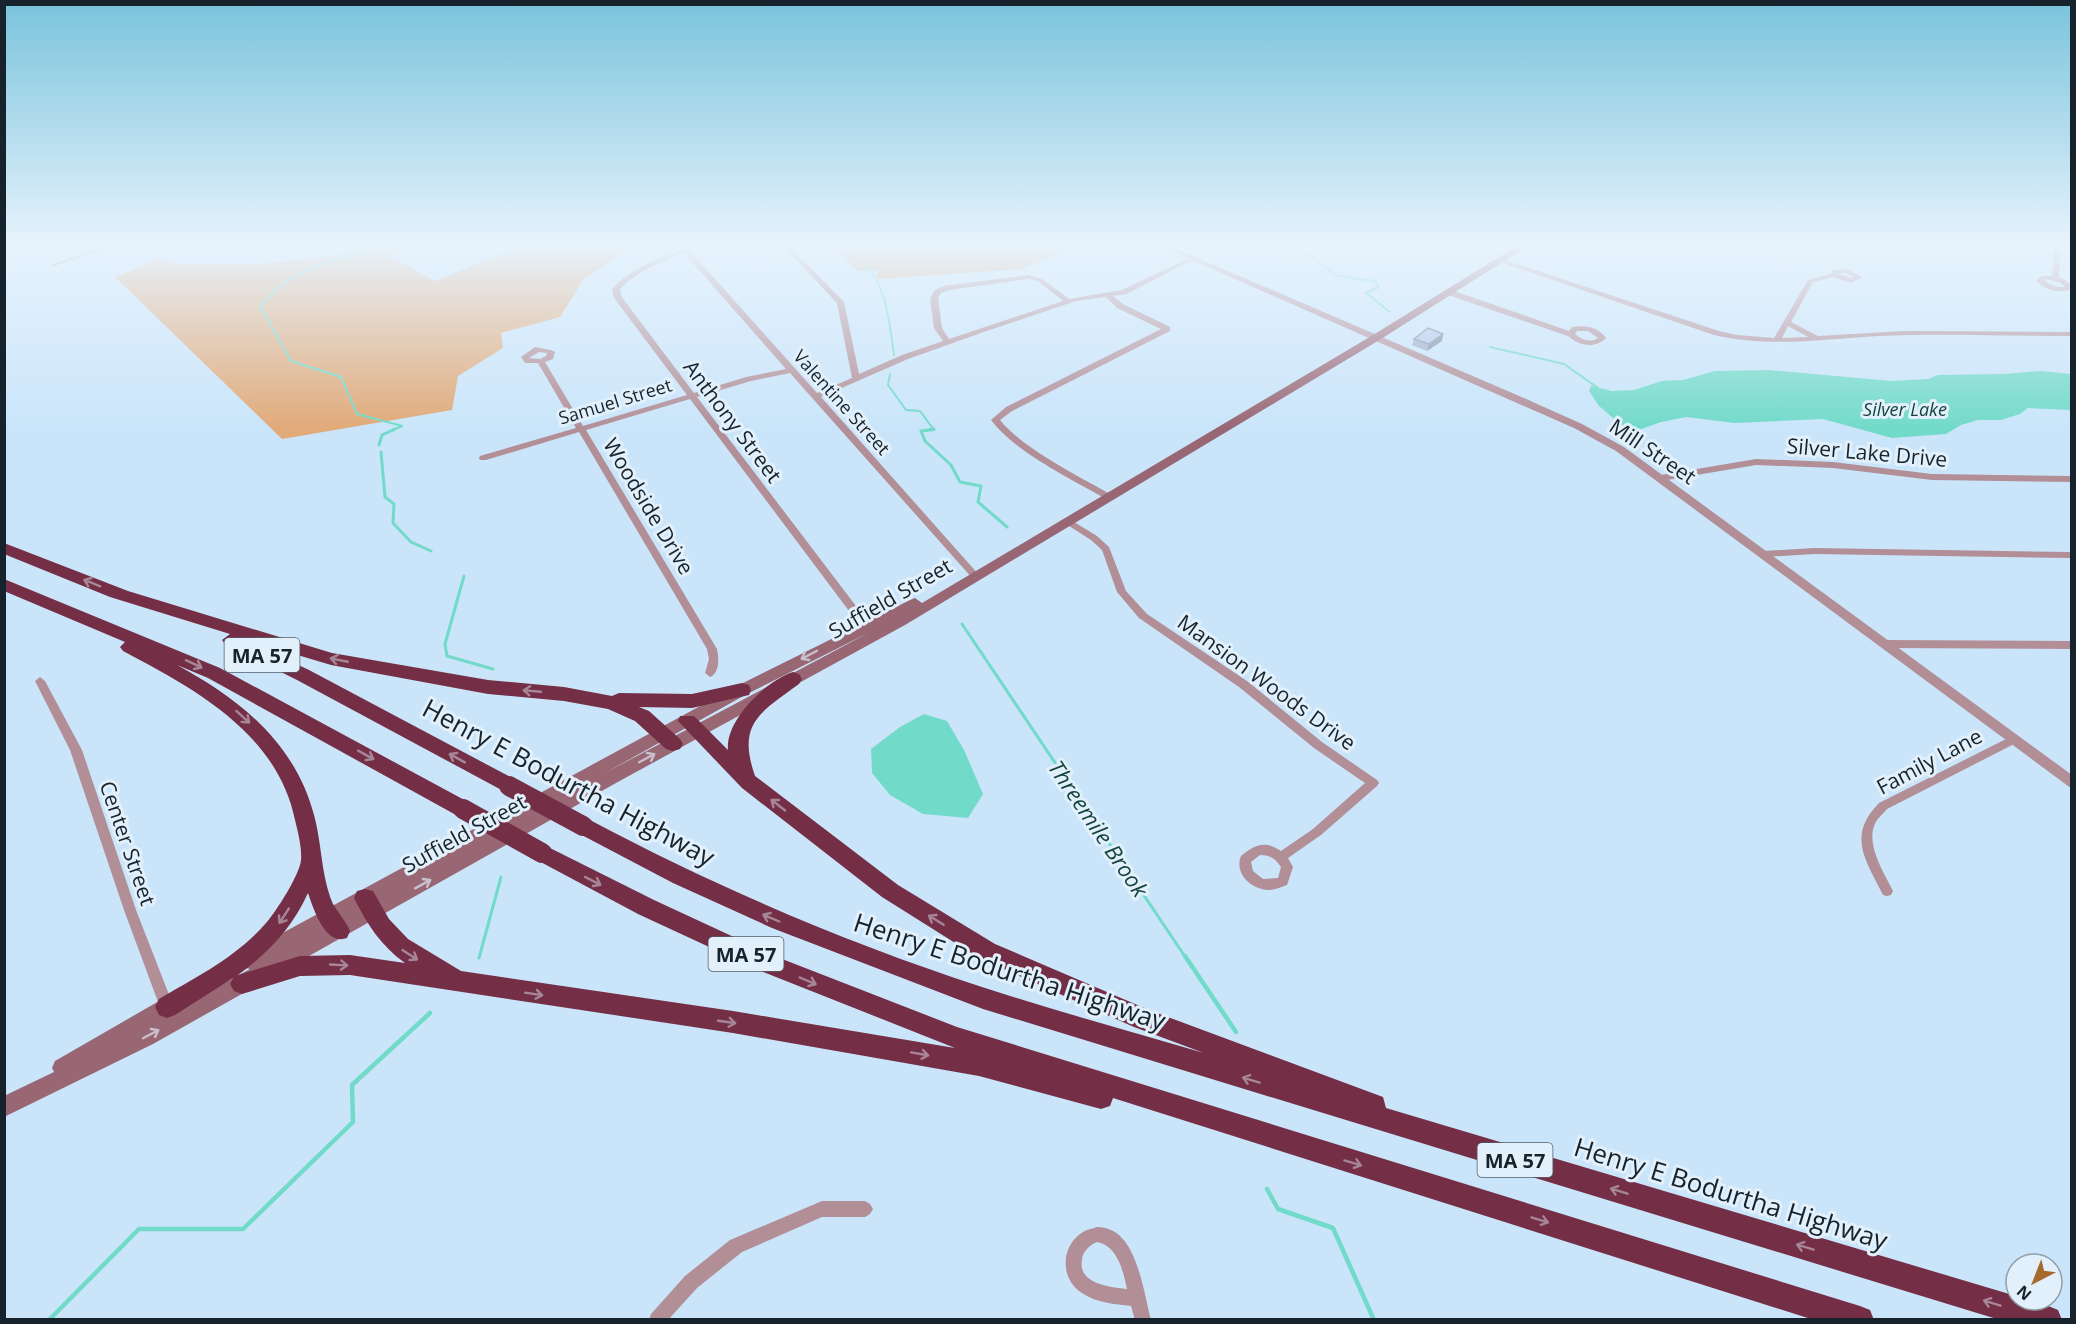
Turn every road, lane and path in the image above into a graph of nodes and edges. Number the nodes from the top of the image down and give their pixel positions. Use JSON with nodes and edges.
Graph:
{"nodes":[{"id":1,"x":626,"y":306,"type":"edge"},
{"id":2,"x":734,"y":306,"type":"edge"},
{"id":3,"x":841,"y":306,"type":"edge"},
{"id":4,"x":935,"y":306,"type":"edge"},
{"id":5,"x":1054,"y":306,"type":"edge"},
{"id":6,"x":1120,"y":306,"type":"edge"},
{"id":7,"x":1304,"y":306,"type":"edge"},
{"id":8,"x":1426,"y":306,"type":"edge"},
{"id":9,"x":1488,"y":306,"type":"edge"},
{"id":10,"x":1636,"y":306,"type":"edge"},
{"id":11,"x":1795,"y":306,"type":"edge"},
{"id":12,"x":1786,"y":322,"type":"junction"},
{"id":13,"x":1571,"y":334,"type":"dead end"},
{"id":14,"x":2072,"y":334,"type":"edge"},
{"id":15,"x":1377,"y":337,"type":"junction"},
{"id":16,"x":1818,"y":339,"type":"junction"},
{"id":17,"x":1777,"y":340,"type":"junction"},
{"id":18,"x":947,"y":342,"type":"junction"},
{"id":19,"x":541,"y":361,"type":"dead end"},
{"id":20,"x":791,"y":370,"type":"junction"},
{"id":21,"x":856,"y":378,"type":"junction"},
{"id":22,"x":691,"y":396,"type":"junction"},
{"id":23,"x":815,"y":397,"type":"junction"},
{"id":24,"x":582,"y":428,"type":"junction"},
{"id":25,"x":483,"y":458,"type":"dead end"},
{"id":26,"x":1661,"y":478,"type":"junction"},
{"id":27,"x":2072,"y":479,"type":"edge"},
{"id":28,"x":1109,"y":497,"type":"junction"},
{"id":29,"x":1069,"y":522,"type":"junction"},
{"id":30,"x":4,"y":548,"type":"edge"},
{"id":31,"x":1764,"y":554,"type":"junction"},
{"id":32,"x":2072,"y":555,"type":"edge"},
{"id":33,"x":976,"y":577,"type":"junction"},
{"id":34,"x":4,"y":584,"type":"edge"},
{"id":35,"x":116,"y":592,"type":"junction"},
{"id":36,"x":29,"y":594,"type":"junction"},
{"id":37,"x":869,"y":631,"type":"junction"},
{"id":38,"x":1886,"y":644,"type":"junction"},
{"id":39,"x":2072,"y":645,"type":"edge"},
{"id":40,"x":710,"y":673,"type":"dead end"},
{"id":41,"x":793,"y":679,"type":"junction"},
{"id":42,"x":40,"y":681,"type":"dead end"},
{"id":43,"x":742,"y":690,"type":"junction"},
{"id":44,"x":590,"y":699,"type":"junction"},
{"id":45,"x":692,"y":726,"type":"junction"},
{"id":46,"x":668,"y":739,"type":"junction"},
{"id":47,"x":2014,"y":739,"type":"junction"},
{"id":48,"x":749,"y":783,"type":"junction"},
{"id":49,"x":2072,"y":783,"type":"edge"},
{"id":50,"x":1281,"y":857,"type":"dead end"},
{"id":51,"x":311,"y":864,"type":"junction"},
{"id":52,"x":1887,"y":891,"type":"dead end"},
{"id":53,"x":368,"y":905,"type":"junction"},
{"id":54,"x":334,"y":924,"type":"junction"},
{"id":55,"x":242,"y":984,"type":"junction"},
{"id":56,"x":476,"y":985,"type":"junction"},
{"id":57,"x":170,"y":1014,"type":"junction"},
{"id":58,"x":4,"y":1102,"type":"edge"},
{"id":59,"x":4,"y":1107,"type":"edge"},
{"id":60,"x":1309,"y":1149,"type":"junction"},
{"id":61,"x":1533,"y":1165,"type":"junction"},
{"id":62,"x":865,"y":1209,"type":"dead end"},
{"id":63,"x":1650,"y":1255,"type":"junction"},
{"id":64,"x":1137,"y":1299,"type":"junction"},
{"id":65,"x":657,"y":1320,"type":"edge"},
{"id":66,"x":1143,"y":1320,"type":"edge"},
{"id":67,"x":1823,"y":1320,"type":"edge"},
{"id":68,"x":1860,"y":1320,"type":"edge"},
{"id":69,"x":2048,"y":1320,"type":"edge"}],
"edges":[{"from":1,"to":22,"type":"street","name":"Anthony Street"},
{"from":2,"to":20,"type":"street","name":"Valentine Street"},
{"from":3,"to":21,"type":"street"},
{"from":4,"to":18,"type":"street"},
{"from":5,"to":18,"type":"street"},
{"from":6,"to":28,"type":"street"},
{"from":7,"to":15,"type":"street","name":"Mill Street"},
{"from":8,"to":15,"type":"main road","name":"Suffield Street"},
{"from":9,"to":13,"type":"street"},
{"from":10,"to":17,"type":"street"},
{"from":11,"to":12,"type":"street"},
{"from":12,"to":16,"type":"street"},
{"from":12,"to":17,"type":"street"},
{"from":14,"to":16,"type":"street"},
{"from":15,"to":26,"type":"street","name":"Mill Street"},
{"from":15,"to":28,"type":"main road","name":"Suffield Street"},
{"from":16,"to":17,"type":"street"},
{"from":18,"to":21,"type":"street"},
{"from":19,"to":24,"type":"street","name":"Woodside Drive"},
{"from":20,"to":22,"type":"street","name":"Samuel Street"},
{"from":20,"to":23,"type":"street","name":"Valentine Street"},
{"from":21,"to":23,"type":"street"},
{"from":22,"to":24,"type":"street","name":"Samuel Street"},
{"from":22,"to":37,"type":"street","name":"Anthony Street"},
{"from":23,"to":33,"type":"street","name":"Valentine Street"},
{"from":24,"to":25,"type":"street","name":"Samuel Street"},
{"from":24,"to":40,"type":"street","name":"Woodside Drive"},
{"from":26,"to":27,"type":"street","name":"Silver Lake Drive"},
{"from":26,"to":31,"type":"street","name":"Mill Street"},
{"from":28,"to":29,"type":"main road","name":"Suffield Street"},
{"from":29,"to":33,"type":"main road","name":"Suffield Street"},
{"from":29,"to":50,"type":"street","name":"Mansion Woods Drive"},
{"from":35,"to":30,"type":"highway","name":"Henry E Bodurtha Highway","number":"MA 57","one_way":true},
{"from":31,"to":32,"type":"street"},
{"from":31,"to":38,"type":"street","name":"Mill Street"},
{"from":33,"to":37,"type":"main road","name":"Suffield Street"},
{"from":34,"to":36,"type":"highway","number":"MA 57"},
{"from":44,"to":35,"type":"highway","one_way":true},
{"from":61,"to":35,"type":"highway","name":"Henry E Bodurtha Highway","number":"MA 57","one_way":true,"bridge":true},
{"from":36,"to":51,"type":"highway","one_way":true},
{"from":36,"to":60,"type":"highway","number":"MA 57","one_way":true,"bridge":true},
{"from":37,"to":41,"type":"main road","name":"Suffield Street"},
{"from":37,"to":43,"type":"main road","name":"Suffield Street","one_way":true},
{"from":38,"to":39,"type":"street"},
{"from":38,"to":47,"type":"street","name":"Mill Street"},
{"from":41,"to":45,"type":"main road","name":"Suffield Street"},
{"from":41,"to":48,"type":"highway"},
{"from":42,"to":57,"type":"street","name":"Center Street"},
{"from":43,"to":44,"type":"highway"},
{"from":43,"to":45,"type":"main road","name":"Suffield Street"},
{"from":44,"to":46,"type":"highway"},
{"from":45,"to":46,"type":"main road","name":"Suffield Street"},
{"from":45,"to":48,"type":"highway"},
{"from":46,"to":53,"type":"main road","name":"Suffield Street"},
{"from":47,"to":49,"type":"street","name":"Mill Street"},
{"from":47,"to":52,"type":"street","name":"Family Lane"},
{"from":61,"to":48,"type":"highway","one_way":true},
{"from":51,"to":54,"type":"highway"},
{"from":51,"to":57,"type":"highway","one_way":true},
{"from":53,"to":54,"type":"main road","name":"Suffield Street"},
{"from":53,"to":56,"type":"highway","one_way":true},
{"from":54,"to":55,"type":"main road","name":"Suffield Street"},
{"from":54,"to":57,"type":"main road","name":"Suffield Street"},
{"from":55,"to":56,"type":"highway","one_way":true},
{"from":55,"to":57,"type":"main road","name":"Suffield Street"},
{"from":56,"to":60,"type":"highway","one_way":true},
{"from":57,"to":58,"type":"main road","name":"Suffield Street"},
{"from":59,"to":57,"type":"main road","name":"Suffield Street","one_way":true},
{"from":60,"to":63,"type":"highway","number":"MA 57","one_way":true},
{"from":69,"to":61,"type":"highway","name":"Henry E Bodurtha Highway","number":"MA 57","one_way":true},
{"from":62,"to":65,"type":"street"},
{"from":63,"to":67,"type":"highway"},
{"from":63,"to":68,"type":"highway","number":"MA 57"},
{"from":64,"to":64,"type":"street"},
{"from":64,"to":66,"type":"street"}]}
